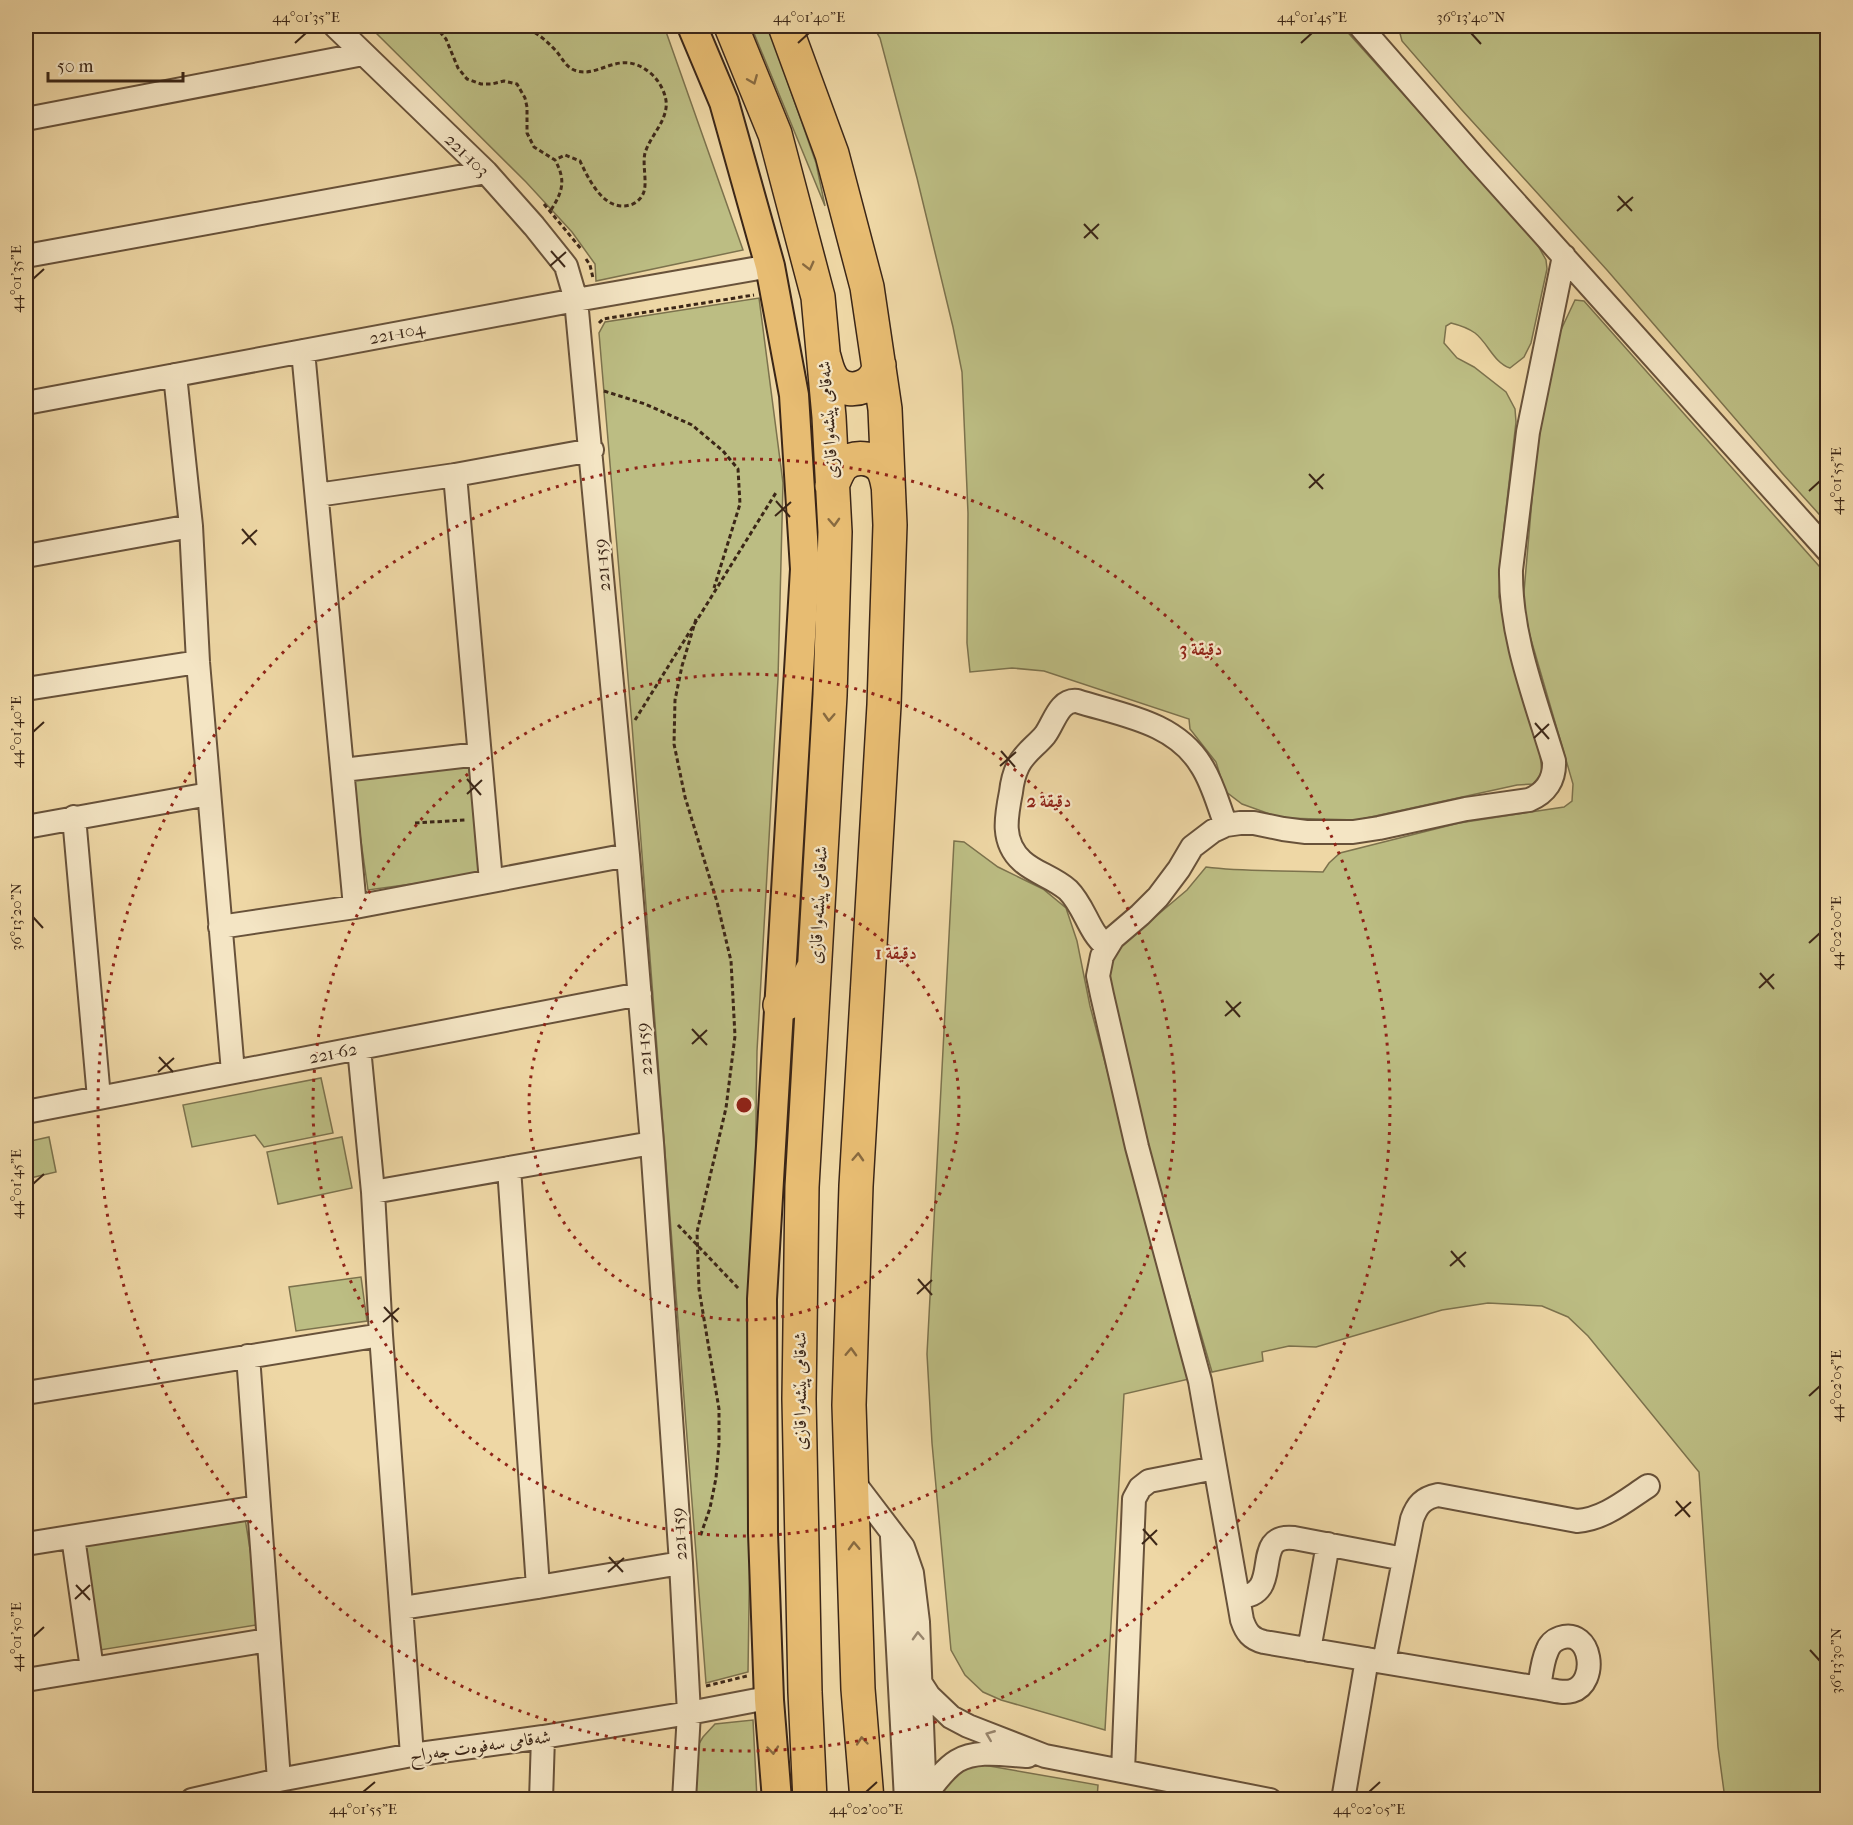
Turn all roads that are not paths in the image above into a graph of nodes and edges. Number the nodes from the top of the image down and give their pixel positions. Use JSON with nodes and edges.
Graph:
{"nodes":[{"id":1,"x":335,"y":26,"type":"edge"},
{"id":2,"x":692,"y":26,"type":"edge"},
{"id":3,"x":731,"y":26,"type":"edge"},
{"id":4,"x":785,"y":26,"type":"edge"},
{"id":5,"x":1360,"y":26,"type":"edge"},
{"id":6,"x":1384,"y":26,"type":"edge"},
{"id":7,"x":363,"y":54,"type":"junction"},
{"id":8,"x":1392,"y":62,"type":"junction"},
{"id":9,"x":26,"y":119,"type":"edge"},
{"id":10,"x":486,"y":172,"type":"junction"},
{"id":11,"x":26,"y":256,"type":"edge"},
{"id":12,"x":1564,"y":256,"type":"junction"},
{"id":13,"x":770,"y":266,"type":"junction"},
{"id":14,"x":576,"y":300,"type":"junction"},
{"id":15,"x":303,"y":351,"type":"junction"},
{"id":16,"x":823,"y":353,"type":"junction"},
{"id":17,"x":879,"y":365,"type":"junction"},
{"id":18,"x":175,"y":375,"type":"junction"},
{"id":19,"x":26,"y":401,"type":"edge"},
{"id":20,"x":591,"y":450,"type":"junction"},
{"id":21,"x":455,"y":475,"type":"junction"},
{"id":22,"x":832,"y":486,"type":"junction"},
{"id":23,"x":888,"y":486,"type":"junction"},
{"id":24,"x":317,"y":495,"type":"junction"},
{"id":25,"x":191,"y":526,"type":"junction"},
{"id":26,"x":1827,"y":551,"type":"edge"},
{"id":27,"x":26,"y":556,"type":"edge"},
{"id":28,"x":198,"y":662,"type":"junction"},
{"id":29,"x":26,"y":689,"type":"edge"},
{"id":30,"x":479,"y":754,"type":"junction"},
{"id":31,"x":343,"y":770,"type":"junction"},
{"id":32,"x":208,"y":794,"type":"junction"},
{"id":33,"x":74,"y":817,"type":"junction"},
{"id":34,"x":1226,"y":825,"type":"junction"},
{"id":35,"x":26,"y":827,"type":"edge"},
{"id":36,"x":628,"y":855,"type":"junction"},
{"id":37,"x":491,"y":881,"type":"junction"},
{"id":38,"x":355,"y":907,"type":"junction"},
{"id":39,"x":220,"y":927,"type":"junction"},
{"id":40,"x":1107,"y":946,"type":"junction"},
{"id":41,"x":815,"y":965,"type":"junction"},
{"id":42,"x":640,"y":994,"type":"junction"},
{"id":43,"x":780,"y":1005,"type":"junction"},
{"id":44,"x":359,"y":1048,"type":"junction"},
{"id":45,"x":233,"y":1072,"type":"junction"},
{"id":46,"x":99,"y":1098,"type":"junction"},
{"id":47,"x":26,"y":1112,"type":"edge"},
{"id":48,"x":651,"y":1143,"type":"junction"},
{"id":49,"x":509,"y":1168,"type":"junction"},
{"id":50,"x":373,"y":1192,"type":"junction"},
{"id":51,"x":381,"y":1335,"type":"junction"},
{"id":52,"x":248,"y":1356,"type":"junction"},
{"id":53,"x":26,"y":1393,"type":"edge"},
{"id":54,"x":1215,"y":1468,"type":"junction"},
{"id":55,"x":852,"y":1480,"type":"junction"},
{"id":56,"x":1648,"y":1486,"type":"dead end"},
{"id":57,"x":258,"y":1506,"type":"junction"},
{"id":58,"x":891,"y":1530,"type":"junction"},
{"id":59,"x":73,"y":1537,"type":"junction"},
{"id":60,"x":26,"y":1544,"type":"edge"},
{"id":61,"x":1328,"y":1544,"type":"junction"},
{"id":62,"x":688,"y":1555,"type":"junction"},
{"id":63,"x":1404,"y":1559,"type":"junction"},
{"id":64,"x":538,"y":1587,"type":"junction"},
{"id":65,"x":1238,"y":1597,"type":"junction"},
{"id":66,"x":402,"y":1608,"type":"junction"},
{"id":67,"x":268,"y":1640,"type":"junction"},
{"id":68,"x":1309,"y":1650,"type":"junction"},
{"id":69,"x":1376,"y":1661,"type":"junction"},
{"id":70,"x":92,"y":1669,"type":"junction"},
{"id":71,"x":26,"y":1680,"type":"edge"},
{"id":72,"x":920,"y":1682,"type":"junction"},
{"id":73,"x":1539,"y":1688,"type":"dead end"},
{"id":74,"x":769,"y":1700,"type":"junction"},
{"id":75,"x":689,"y":1713,"type":"junction"},
{"id":76,"x":543,"y":1737,"type":"junction"},
{"id":77,"x":412,"y":1755,"type":"junction"},
{"id":78,"x":1044,"y":1756,"type":"junction"},
{"id":79,"x":1123,"y":1771,"type":"junction"},
{"id":80,"x":279,"y":1780,"type":"junction"},
{"id":81,"x":918,"y":1798,"type":"edge"},
{"id":82,"x":192,"y":1800,"type":"edge"},
{"id":83,"x":541,"y":1800,"type":"edge"},
{"id":84,"x":684,"y":1800,"type":"edge"},
{"id":85,"x":777,"y":1800,"type":"edge"},
{"id":86,"x":810,"y":1800,"type":"edge"},
{"id":87,"x":867,"y":1800,"type":"edge"},
{"id":88,"x":1270,"y":1800,"type":"edge"},
{"id":89,"x":1343,"y":1800,"type":"edge"}],
"edges":[{"from":1,"to":7,"type":"street","name":"221-103"},
{"from":2,"to":13,"type":"main road"},
{"from":3,"to":16,"type":"highway","name":"شەقامی پێشەوا قازی","one_way":true},
{"from":4,"to":17,"type":"highway"},
{"from":5,"to":8,"type":"street"},
{"from":6,"to":8,"type":"street"},
{"from":7,"to":9,"type":"street"},
{"from":7,"to":10,"type":"street","name":"221-103"},
{"from":8,"to":12,"type":"street"},
{"from":10,"to":11,"type":"street"},
{"from":10,"to":14,"type":"street","name":"221-103"},
{"from":12,"to":26,"type":"street"},
{"from":12,"to":34,"type":"street"},
{"from":13,"to":14,"type":"street","name":"221-104"},
{"from":13,"to":43,"type":"main road"},
{"from":14,"to":15,"type":"street","name":"221-104"},
{"from":14,"to":20,"type":"street","name":"221-159"},
{"from":15,"to":18,"type":"street","name":"221-104"},
{"from":15,"to":24,"type":"street"},
{"from":16,"to":17,"type":"highway"},
{"from":16,"to":22,"type":"highway","name":"شەقامی پێشەوا قازی"},
{"from":17,"to":23,"type":"highway"},
{"from":18,"to":19,"type":"street","name":"221-104"},
{"from":18,"to":25,"type":"street"},
{"from":20,"to":21,"type":"street"},
{"from":20,"to":36,"type":"street","name":"221-159"},
{"from":21,"to":24,"type":"street"},
{"from":21,"to":30,"type":"street"},
{"from":22,"to":23,"type":"highway"},
{"from":22,"to":41,"type":"highway","name":"شەقامی پێشەوا قازی","one_way":true},
{"from":55,"to":23,"type":"highway","one_way":true},
{"from":24,"to":31,"type":"street"},
{"from":25,"to":27,"type":"street"},
{"from":25,"to":28,"type":"street"},
{"from":28,"to":29,"type":"street"},
{"from":28,"to":32,"type":"street"},
{"from":30,"to":31,"type":"street"},
{"from":30,"to":37,"type":"street"},
{"from":31,"to":38,"type":"street"},
{"from":32,"to":33,"type":"street"},
{"from":32,"to":39,"type":"street"},
{"from":33,"to":35,"type":"street"},
{"from":33,"to":46,"type":"street"},
{"from":34,"to":40,"type":"street"},
{"from":34,"to":40,"type":"street"},
{"from":36,"to":37,"type":"street"},
{"from":36,"to":42,"type":"street","name":"221-159"},
{"from":37,"to":38,"type":"street"},
{"from":38,"to":39,"type":"street"},
{"from":39,"to":45,"type":"street"},
{"from":40,"to":54,"type":"street"},
{"from":41,"to":43,"type":"highway"},
{"from":41,"to":86,"type":"highway","name":"شەقامی پێشەوا قازی"},
{"from":42,"to":44,"type":"street","name":"221-62"},
{"from":42,"to":48,"type":"street","name":"221-159"},
{"from":43,"to":74,"type":"main road"},
{"from":44,"to":45,"type":"street","name":"221-62"},
{"from":44,"to":50,"type":"street"},
{"from":45,"to":46,"type":"street","name":"221-62"},
{"from":46,"to":47,"type":"street","name":"221-62"},
{"from":48,"to":49,"type":"street"},
{"from":48,"to":62,"type":"street","name":"221-159"},
{"from":49,"to":50,"type":"street"},
{"from":49,"to":64,"type":"street"},
{"from":50,"to":51,"type":"street"},
{"from":51,"to":52,"type":"street"},
{"from":51,"to":66,"type":"street"},
{"from":52,"to":53,"type":"street"},
{"from":52,"to":57,"type":"street"},
{"from":54,"to":65,"type":"street"},
{"from":54,"to":79,"type":"street"},
{"from":55,"to":58,"type":"street"},
{"from":87,"to":55,"type":"highway","one_way":true},
{"from":56,"to":63,"type":"street"},
{"from":57,"to":59,"type":"street"},
{"from":57,"to":67,"type":"street"},
{"from":72,"to":58,"type":"street","one_way":true},
{"from":58,"to":81,"type":"street"},
{"from":59,"to":60,"type":"street"},
{"from":59,"to":70,"type":"street"},
{"from":61,"to":63,"type":"street"},
{"from":61,"to":65,"type":"street"},
{"from":61,"to":68,"type":"street"},
{"from":62,"to":64,"type":"street"},
{"from":62,"to":75,"type":"street","name":"221-159"},
{"from":63,"to":69,"type":"street"},
{"from":64,"to":66,"type":"street"},
{"from":65,"to":68,"type":"street"},
{"from":66,"to":77,"type":"street"},
{"from":67,"to":70,"type":"street"},
{"from":67,"to":80,"type":"street"},
{"from":68,"to":69,"type":"street"},
{"from":69,"to":73,"type":"street"},
{"from":69,"to":89,"type":"street"},
{"from":70,"to":71,"type":"street"},
{"from":78,"to":72,"type":"street","one_way":true},
{"from":72,"to":81,"type":"street"},
{"from":74,"to":75,"type":"street","name":"شەقامی سەفوەت جەراح"},
{"from":74,"to":85,"type":"main road","one_way":true},
{"from":75,"to":76,"type":"street","name":"شەقامی سەفوەت جەراح"},
{"from":75,"to":84,"type":"street","name":"221-159"},
{"from":76,"to":77,"type":"street","name":"شەقامی سەفوەت جەراح"},
{"from":76,"to":83,"type":"street"},
{"from":77,"to":80,"type":"street","name":"شەقامی سەفوەت جەراح"},
{"from":78,"to":79,"type":"street"},
{"from":78,"to":81,"type":"street"},
{"from":79,"to":88,"type":"street"},
{"from":80,"to":82,"type":"street","name":"شەقامی سەفوەت جەراح"}]}
